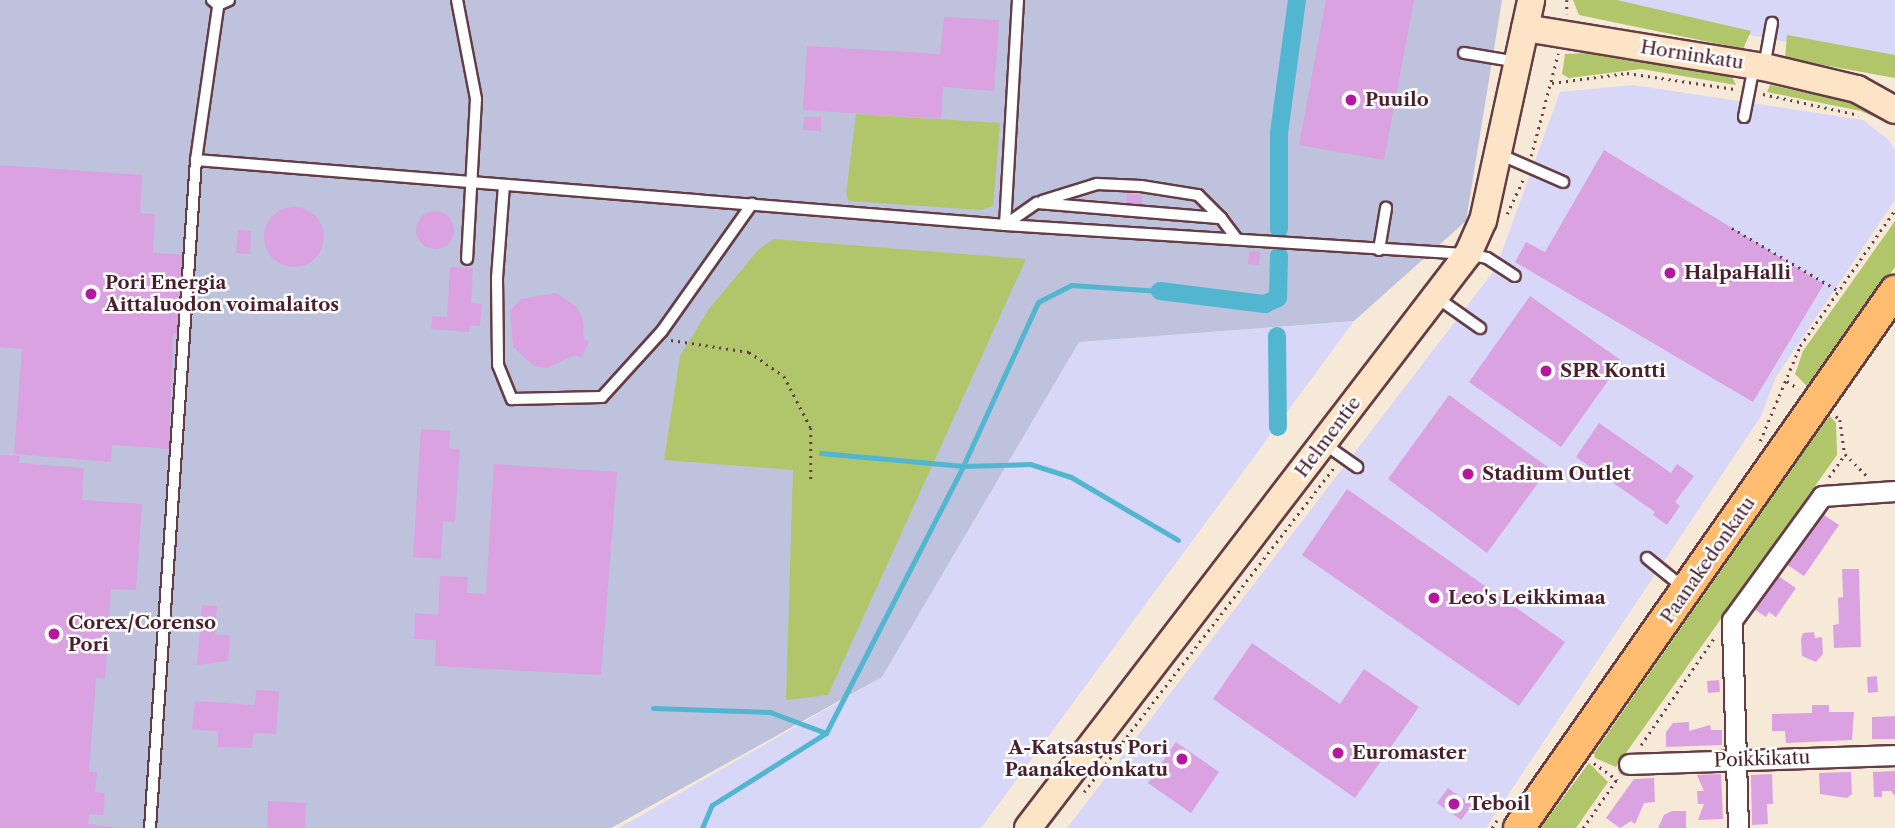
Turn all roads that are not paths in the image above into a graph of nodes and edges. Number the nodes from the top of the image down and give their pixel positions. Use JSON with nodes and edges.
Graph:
{"nodes":[{"id":1,"x":229,"y":0,"type":"edge"},
{"id":2,"x":457,"y":0,"type":"edge"},
{"id":3,"x":1018,"y":0,"type":"edge"},
{"id":4,"x":1531,"y":0,"type":"edge"},
{"id":5,"x":216,"y":2,"type":"edge"},
{"id":6,"x":1772,"y":23,"type":"dead end"},
{"id":7,"x":1525,"y":28,"type":"junction"},
{"id":8,"x":1464,"y":53,"type":"dead end"},
{"id":9,"x":1518,"y":62,"type":"junction"},
{"id":10,"x":1759,"y":66,"type":"junction"},
{"id":11,"x":1857,"y":89,"type":"junction"},
{"id":12,"x":1895,"y":89,"type":"edge"},
{"id":13,"x":1895,"y":110,"type":"edge"},
{"id":14,"x":1744,"y":117,"type":"dead end"},
{"id":15,"x":1498,"y":154,"type":"junction"},
{"id":16,"x":196,"y":160,"type":"junction"},
{"id":17,"x":1563,"y":181,"type":"dead end"},
{"id":18,"x":472,"y":182,"type":"junction"},
{"id":19,"x":504,"y":185,"type":"junction"},
{"id":20,"x":1037,"y":203,"type":"junction"},
{"id":21,"x":752,"y":204,"type":"junction"},
{"id":22,"x":1386,"y":208,"type":"dead end"},
{"id":23,"x":1221,"y":218,"type":"junction"},
{"id":24,"x":1005,"y":225,"type":"junction"},
{"id":25,"x":1237,"y":239,"type":"junction"},
{"id":26,"x":1378,"y":250,"type":"junction"},
{"id":27,"x":1468,"y":254,"type":"junction"},
{"id":28,"x":467,"y":259,"type":"dead end"},
{"id":29,"x":1515,"y":276,"type":"dead end"},
{"id":30,"x":1895,"y":291,"type":"edge"},
{"id":31,"x":1435,"y":297,"type":"junction"},
{"id":32,"x":1480,"y":328,"type":"dead end"},
{"id":33,"x":1323,"y":442,"type":"junction"},
{"id":34,"x":1357,"y":467,"type":"dead end"},
{"id":35,"x":1895,"y":491,"type":"edge"},
{"id":36,"x":1647,"y":558,"type":"dead end"},
{"id":37,"x":1688,"y":590,"type":"junction"},
{"id":38,"x":1895,"y":755,"type":"edge"},
{"id":39,"x":1735,"y":760,"type":"junction"},
{"id":40,"x":1629,"y":764,"type":"dead end"},
{"id":41,"x":150,"y":828,"type":"edge"},
{"id":42,"x":1028,"y":828,"type":"edge"},
{"id":43,"x":1519,"y":828,"type":"edge"},
{"id":44,"x":1738,"y":828,"type":"edge"}],
"edges":[{"from":1,"to":5,"type":"lane"},
{"from":2,"to":18,"type":"lane"},
{"from":3,"to":24,"type":"lane"},
{"from":4,"to":7,"type":"street","name":"Helmentie"},
{"from":5,"to":16,"type":"lane"},
{"from":6,"to":10,"type":"lane"},
{"from":7,"to":9,"type":"street","name":"Helmentie"},
{"from":7,"to":10,"type":"street","name":"Horninkatu"},
{"from":8,"to":9,"type":"lane"},
{"from":9,"to":15,"type":"street","name":"Helmentie"},
{"from":10,"to":11,"type":"street","name":"Horninkatu"},
{"from":10,"to":14,"type":"lane"},
{"from":11,"to":12,"type":"street","name":"Horninkatu"},
{"from":11,"to":13,"type":"street","name":"Horninkatu"},
{"from":15,"to":17,"type":"lane"},
{"from":15,"to":27,"type":"street","name":"Helmentie"},
{"from":16,"to":18,"type":"lane"},
{"from":16,"to":41,"type":"lane"},
{"from":18,"to":19,"type":"lane"},
{"from":18,"to":28,"type":"lane"},
{"from":19,"to":21,"type":"lane"},
{"from":19,"to":21,"type":"lane"},
{"from":20,"to":23,"type":"lane"},
{"from":20,"to":23,"type":"lane"},
{"from":20,"to":24,"type":"lane"},
{"from":21,"to":24,"type":"lane"},
{"from":22,"to":26,"type":"lane"},
{"from":23,"to":25,"type":"lane"},
{"from":24,"to":25,"type":"lane"},
{"from":25,"to":26,"type":"lane"},
{"from":26,"to":27,"type":"lane"},
{"from":27,"to":29,"type":"lane"},
{"from":27,"to":31,"type":"street","name":"Helmentie"},
{"from":30,"to":37,"type":"main road","name":"Paanakedonkatu"},
{"from":31,"to":32,"type":"lane"},
{"from":31,"to":33,"type":"street","name":"Helmentie"},
{"from":33,"to":34,"type":"lane"},
{"from":33,"to":42,"type":"street","name":"Helmentie"},
{"from":35,"to":39,"type":"street"},
{"from":36,"to":37,"type":"lane"},
{"from":37,"to":43,"type":"main road","name":"Paanakedonkatu"},
{"from":38,"to":39,"type":"street","name":"Poikkikatu"},
{"from":39,"to":40,"type":"street","name":"Poikkikatu"},
{"from":39,"to":44,"type":"street"}]}
